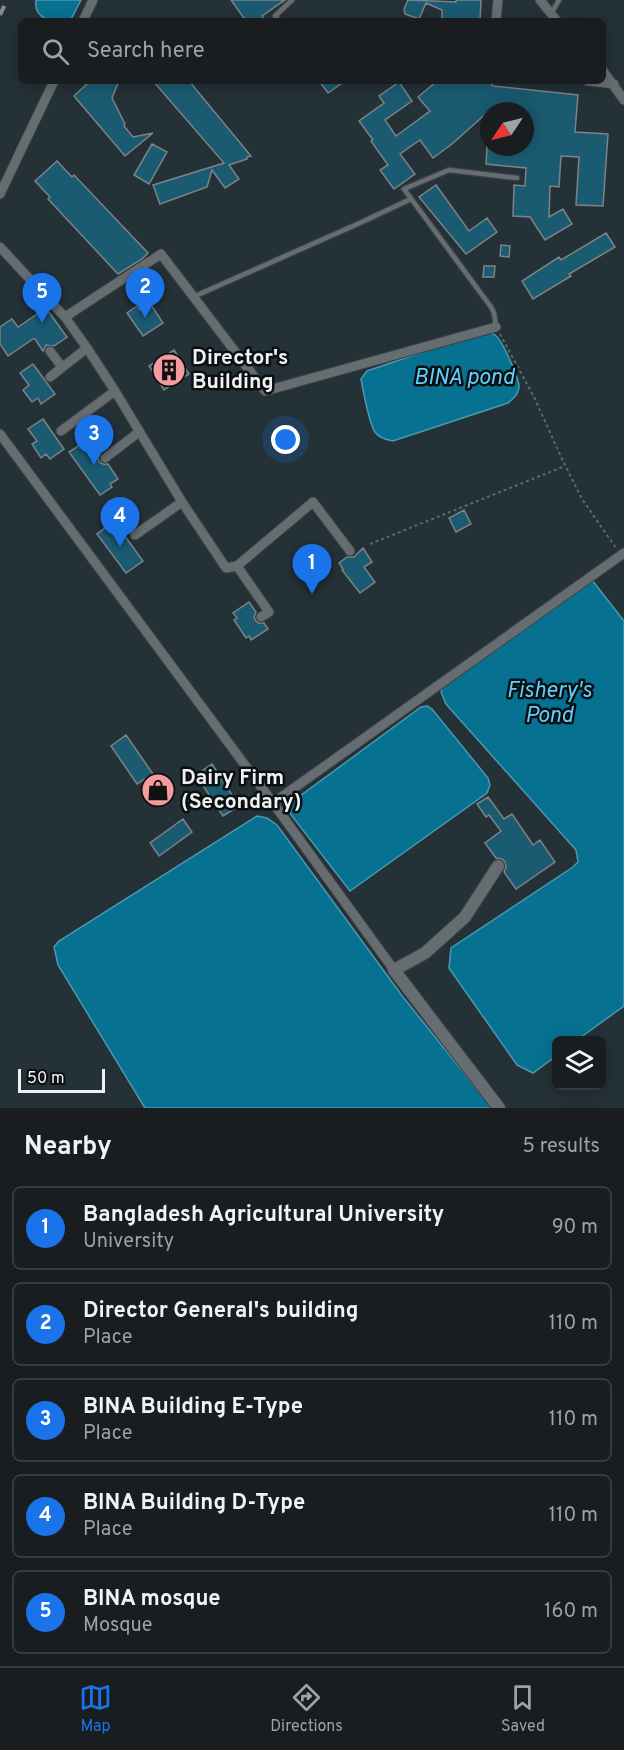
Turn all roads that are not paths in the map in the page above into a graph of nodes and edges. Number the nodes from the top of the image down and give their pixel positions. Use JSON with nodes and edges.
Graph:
{"nodes":[{"id":1,"x":93,"y":0,"type":"edge"},
{"id":2,"x":292,"y":0,"type":"edge"},
{"id":3,"x":498,"y":0,"type":"edge"},
{"id":4,"x":540,"y":0,"type":"edge"},
{"id":5,"x":559,"y":0,"type":"edge"},
{"id":6,"x":84,"y":18,"type":"edge"},
{"id":7,"x":277,"y":18,"type":"edge"},
{"id":8,"x":496,"y":18,"type":"edge"},
{"id":9,"x":554,"y":18,"type":"edge"},
{"id":10,"x":606,"y":75,"type":"edge"},
{"id":11,"x":606,"y":83,"type":"edge"},
{"id":12,"x":53,"y":84,"type":"edge"},
{"id":13,"x":614,"y":84,"type":"junction"},
{"id":14,"x":624,"y":100,"type":"edge"},
{"id":15,"x":517,"y":178,"type":"dead end"},
{"id":16,"x":0,"y":194,"type":"edge"},
{"id":17,"x":411,"y":199,"type":"junction"},
{"id":18,"x":0,"y":247,"type":"edge"},
{"id":19,"x":193,"y":297,"type":"junction"},
{"id":20,"x":65,"y":317,"type":"junction"},
{"id":21,"x":496,"y":327,"type":"joint"},
{"id":22,"x":87,"y":348,"type":"junction"},
{"id":23,"x":50,"y":351,"type":"dead end"},
{"id":24,"x":62,"y":367,"type":"junction"},
{"id":25,"x":50,"y":377,"type":"dead end"},
{"id":26,"x":115,"y":391,"type":"junction"},
{"id":27,"x":61,"y":431,"type":"dead end"},
{"id":28,"x":139,"y":432,"type":"junction"},
{"id":29,"x":0,"y":434,"type":"edge"},
{"id":30,"x":105,"y":458,"type":"dead end"},
{"id":31,"x":182,"y":502,"type":"junction"},
{"id":32,"x":135,"y":535,"type":"dead end"},
{"id":33,"x":350,"y":551,"type":"dead end"},
{"id":34,"x":622,"y":554,"type":"edge"},
{"id":35,"x":237,"y":566,"type":"junction"},
{"id":36,"x":261,"y":617,"type":"dead end"},
{"id":37,"x":273,"y":802,"type":"junction"},
{"id":38,"x":498,"y":866,"type":"dead end"},
{"id":39,"x":394,"y":970,"type":"junction"},
{"id":40,"x":499,"y":1108,"type":"edge"}],
"edges":[{"from":1,"to":6,"type":"street"},
{"from":2,"to":7,"type":"lane"},
{"from":3,"to":8,"type":"street"},
{"from":4,"to":9,"type":"street"},
{"from":5,"to":9,"type":"lane"},
{"from":10,"to":13,"type":"street"},
{"from":11,"to":13,"type":"street"},
{"from":12,"to":16,"type":"street"},
{"from":13,"to":14,"type":"street"},
{"from":15,"to":17,"type":"lane"},
{"from":17,"to":19,"type":"lane"},
{"from":17,"to":21,"type":"lane"},
{"from":18,"to":20,"type":"street"},
{"from":19,"to":20,"type":"street"},
{"from":19,"to":21,"type":"street"},
{"from":20,"to":22,"type":"street"},
{"from":22,"to":24,"type":"street"},
{"from":22,"to":26,"type":"street"},
{"from":23,"to":24,"type":"street"},
{"from":24,"to":25,"type":"street"},
{"from":26,"to":27,"type":"street"},
{"from":26,"to":28,"type":"street"},
{"from":28,"to":30,"type":"street"},
{"from":28,"to":31,"type":"street"},
{"from":29,"to":37,"type":"street"},
{"from":31,"to":32,"type":"street"},
{"from":31,"to":35,"type":"street"},
{"from":33,"to":35,"type":"street"},
{"from":34,"to":37,"type":"street"},
{"from":35,"to":36,"type":"street"},
{"from":37,"to":39,"type":"street"},
{"from":38,"to":39,"type":"street"},
{"from":39,"to":40,"type":"street"}]}
